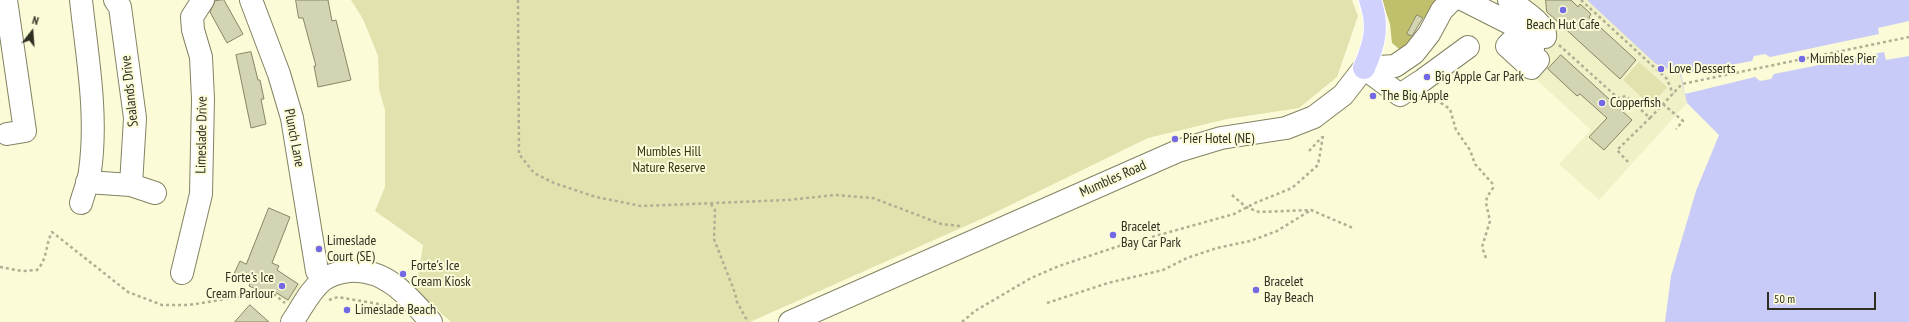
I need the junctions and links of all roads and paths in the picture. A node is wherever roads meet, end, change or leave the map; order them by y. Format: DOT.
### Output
graph roads {
  1 [pos="6,0"];
  2 [pos="81,0"];
  3 [pos="115,0"];
  4 [pos="202,0"];
  5 [pos="251,0"];
  6 [pos="518,0"];
  7 [pos="1370,0"];
  8 [pos="1452,0"];
  9 [pos="1464,0"];
  10 [pos="1509,0"];
  11 [pos="1581,0"];
  12 [pos="1545,37"];
  13 [pos="1909,37"];
  14 [pos="1468,47"];
  15 [pos="1364,68"];
  16 [pos="1423,80"];
  17 [pos="1673,94"];
  18 [pos="1663,104"];
  19 [pos="1650,118"];
  20 [pos="1676,129"];
  21 [pos="7,134"];
  22 [pos="1323,136"];
  23 [pos="1628,162"];
  24 [pos="87,182"];
  25 [pos="131,184"];
  26 [pos="155,193"];
  27 [pos="1232,195"];
  28 [pos="80,203"];
  29 [pos="710,203"];
  30 [pos="1246,207"];
  31 [pos="1311,210"];
  32 [pos="964,227"];
  33 [pos="1353,228"];
  34 [pos="1486,258"];
  35 [pos="0,267"];
  36 [pos="182,273"];
  37 [pos="323,280"];
  38 [pos="1047,303"];
  39 [pos="324,304"];
  40 [pos="375,304"];
  41 [pos="295,318"];
  42 [pos="431,322"];
  43 [pos="748,322"];
  44 [pos="790,322"];
  45 [pos="962,322"];
  1 -- 21 [label="street"];
  2 -- 24 [label="street"];
  3 -- 25 [label="street, Sealands Drive"];
  4 -- 36 [label="street, Limeslade Drive"];
  5 -- 37 [label="street, Plunch Lane"];
  6 -- 29 [label="path"];
  7 -- 15 [label="main road, Mumbles Road"];
  8 -- 15 [label="street"];
  9 -- 12 [label="street"];
  10 -- 12 [label="street"];
  11 -- 17 [label="path"];
  12 -- 19 [label="path"];
  13 -- 17 [label="path"];
  14 -- 16 [label="street"];
  15 -- 16 [label="street"];
  15 -- 44 [label="street, Mumbles Road"];
  16 -- 34 [label="path"];
  17 -- 18 [label="path"];
  18 -- 19 [label="path"];
  18 -- 20 [label="path"];
  19 -- 23 [label="path"];
  22 -- 30 [label="path"];
  24 -- 25 [label="street"];
  24 -- 28 [label="street"];
  25 -- 26 [label="street"];
  27 -- 30 [label="path"];
  29 -- 32 [label="path"];
  29 -- 43 [label="path"];
  30 -- 31 [label="path"];
  30 -- 45 [label="path"];
  31 -- 33 [label="path"];
  31 -- 38 [label="path"];
  35 -- 41 [label="path"];
  37 -- 41 [label="street"];
  37 -- 42 [label="street"];
  39 -- 40 [label="path"];
}
